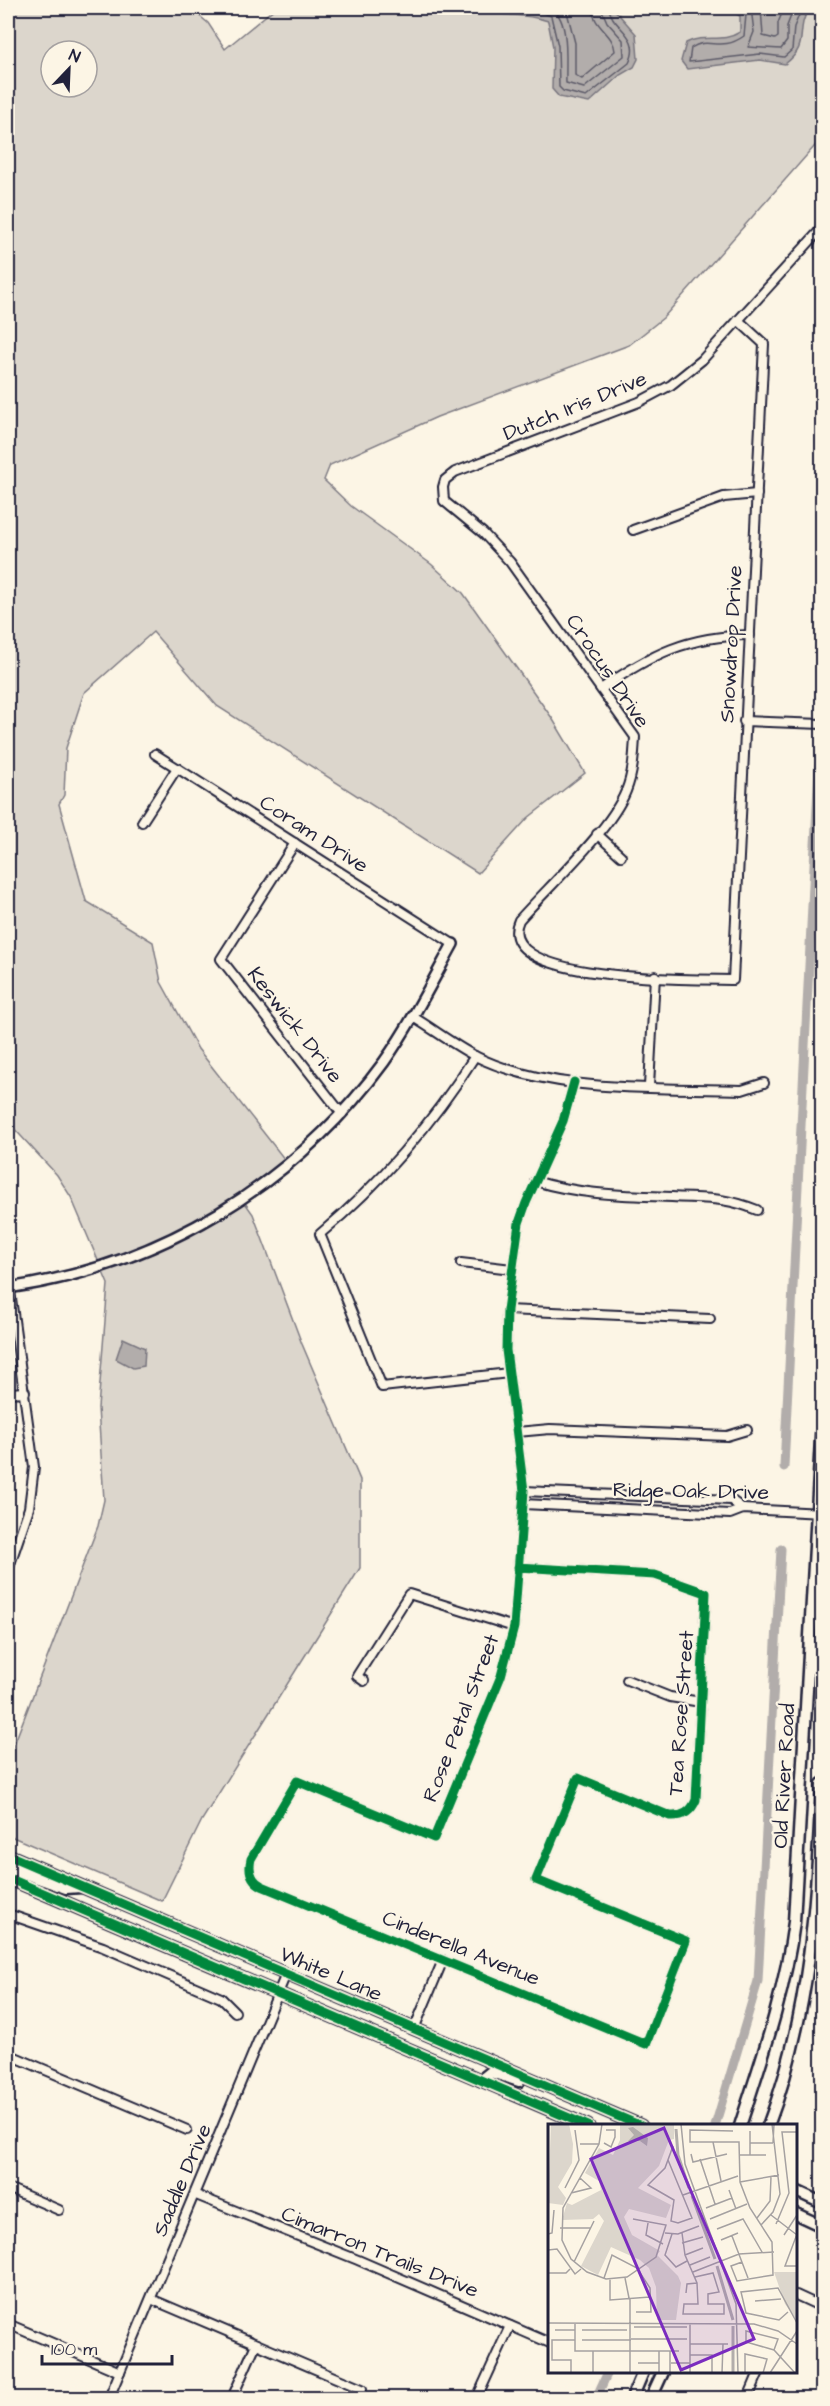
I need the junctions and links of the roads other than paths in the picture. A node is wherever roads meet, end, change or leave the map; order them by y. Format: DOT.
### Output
graph roads {
  1 [pos="822,228"];
  2 [pos="738,320"];
  3 [pos="455,472"];
  4 [pos="757,494"];
  5 [pos="633,530"];
  6 [pos="750,635"];
  7 [pos="601,689"];
  8 [pos="744,721"];
  9 [pos="822,724"];
  10 [pos="155,754"];
  11 [pos="177,768"];
  12 [pos="142,822"];
  13 [pos="597,834"];
  14 [pos="295,843"];
  15 [pos="621,856"];
  16 [pos="453,944"];
  17 [pos="655,976"];
  18 [pos="413,1017"];
  19 [pos="475,1056"];
  20 [pos="574,1082"];
  21 [pos="764,1083"];
  22 [pos="649,1086"];
  23 [pos="342,1114"];
  24 [pos="536,1181"];
  25 [pos="758,1210"];
  26 [pos="461,1263"];
  27 [pos="512,1269"];
  28 [pos="8,1276"];
  29 [pos="9,1288"];
  30 [pos="507,1310"];
  31 [pos="710,1319"];
  32 [pos="509,1373"];
  33 [pos="25,1392"];
  34 [pos="8,1393"];
  35 [pos="822,1421"];
  36 [pos="747,1430"];
  37 [pos="517,1432"];
  38 [pos="524,1491"];
  39 [pos="523,1504"];
  40 [pos="742,1509"];
  41 [pos="820,1513"];
  42 [pos="518,1567"];
  43 [pos="8,1570"];
  44 [pos="514,1627"];
  45 [pos="627,1680"];
  46 [pos="364,1681"];
  47 [pos="701,1702"];
  48 [pos="822,1784"];
  49 [pos="8,1855"];
  50 [pos="8,1867"];
  51 [pos="8,1878"];
  52 [pos="262,1886"];
  53 [pos="81,1887"];
  54 [pos="8,1914"];
  55 [pos="443,1960"];
  56 [pos="286,1974"];
  57 [pos="277,1993"];
  58 [pos="235,2012"];
  59 [pos="414,2029"];
  60 [pos="645,2044"];
  61 [pos="8,2054"];
  62 [pos="481,2080"];
  63 [pos="545,2085"];
  64 [pos="583,2124"];
  65 [pos="636,2124"];
  66 [pos="741,2124"];
  67 [pos="769,2124"];
  68 [pos="187,2130"];
  69 [pos="8,2188"];
  70 [pos="797,2193"];
  71 [pos="196,2195"];
  72 [pos="822,2203"];
  73 [pos="59,2210"];
  74 [pos="797,2215"];
  75 [pos="822,2226"];
  76 [pos="797,2296"];
  77 [pos="151,2299"];
  78 [pos="822,2307"];
  79 [pos="8,2324"];
  80 [pos="510,2326"];
  81 [pos="548,2343"];
  82 [pos="256,2344"];
  83 [pos="120,2372"];
  84 [pos="643,2373"];
  85 [pos="663,2373"];
  86 [pos="759,2373"];
  87 [pos="109,2398"];
  88 [pos="232,2398"];
  89 [pos="358,2398"];
  90 [pos="477,2398"];
  91 [pos="632,2398"];
  92 [pos="651,2398"];
  93 [pos="748,2398"];
  1 -- 2 [label="street, Dutch Iris Drive"];
  2 -- 3 [label="street, Dutch Iris Drive"];
  2 -- 4 [label="street, Snowdrop Drive"];
  3 -- 7 [label="street, Crocus Drive"];
  4 -- 5 [label="street"];
  4 -- 6 [label="street, Snowdrop Drive"];
  6 -- 7 [label="street"];
  6 -- 8 [label="street, Snowdrop Drive"];
  7 -- 13 [label="street, Crocus Drive"];
  8 -- 9 [label="street"];
  8 -- 17 [label="street, Snowdrop Drive"];
  10 -- 11 [label="street, Coram Drive"];
  11 -- 12 [label="street"];
  11 -- 14 [label="street, Coram Drive"];
  13 -- 15 [label="street"];
  13 -- 17 [label="street, Crocus Drive"];
  14 -- 16 [label="street, Coram Drive"];
  14 -- 23 [label="street, Keswick Drive"];
  16 -- 18 [label="street"];
  17 -- 22 [label="street"];
  18 -- 19 [label="street"];
  18 -- 23 [label="street"];
  19 -- 20 [label="street"];
  19 -- 32 [label="street"];
  20 -- 22 [label="street"];
  20 -- 24 [label="street, Rose Petal Street"];
  21 -- 22 [label="street"];
  23 -- 29 [label="street"];
  24 -- 25 [label="street"];
  24 -- 27 [label="street, Rose Petal Street"];
  26 -- 27 [label="street"];
  27 -- 30 [label="street, Rose Petal Street"];
  28 -- 29 [label="street"];
  29 -- 33 [label="street"];
  30 -- 31 [label="street"];
  30 -- 32 [label="street, Rose Petal Street"];
  32 -- 37 [label="street, Rose Petal Street"];
  33 -- 34 [label="street"];
  33 -- 43 [label="street"];
  35 -- 41 [label="main road, Old River Road"];
  36 -- 37 [label="street"];
  37 -- 38 [label="street, Rose Petal Street"];
  38 -- 39 [label="street, Rose Petal Street"];
  38 -- 40 [label="street, Ridge Oak Drive"];
  39 -- 40 [label="street, Ridge Oak Drive"];
  39 -- 42 [label="street, Rose Petal Street"];
  40 -- 41 [label="street, Ridge Oak Drive"];
  41 -- 66 [label="main road, Old River Road"];
  42 -- 44 [label="street, Rose Petal Street"];
  42 -- 47 [label="street, Tea Rose Street"];
  44 -- 46 [label="street"];
  44 -- 52 [label="street, Rose Petal Street"];
  45 -- 47 [label="street"];
  47 -- 60 [label="street, Tea Rose Street"];
  48 -- 67 [label="main road, Old River Road"];
  49 -- 53 [label="main road, White Lane"];
  50 -- 53 [label="main road"];
  51 -- 57 [label="main road, White Lane"];
  52 -- 55 [label="street, Cinderella Avenue"];
  53 -- 56 [label="main road, White Lane"];
  54 -- 58 [label="street"];
  55 -- 59 [label="street"];
  55 -- 60 [label="street, Cinderella Avenue"];
  56 -- 57 [label="street, Saddle Drive"];
  56 -- 59 [label="main road, White Lane"];
  57 -- 62 [label="main road, White Lane"];
  57 -- 71 [label="street, Saddle Drive"];
  59 -- 63 [label="main road, White Lane"];
  61 -- 68 [label="street"];
  62 -- 63 [label="main road"];
  62 -- 64 [label="main road, White Lane"];
  63 -- 65 [label="main road, White Lane"];
  69 -- 73 [label="street"];
  70 -- 72 [label="main road"];
  71 -- 77 [label="street, Saddle Drive"];
  71 -- 80 [label="street, Cimarron Trails Drive"];
  74 -- 75 [label="main road"];
  76 -- 78 [label="street"];
  77 -- 82 [label="street"];
  77 -- 83 [label="street, Saddle Drive"];
  79 -- 83 [label="street"];
  80 -- 81 [label="street, Cimarron Trails Drive"];
  80 -- 90 [label="street"];
  82 -- 88 [label="street"];
  82 -- 89 [label="street"];
  83 -- 87 [label="street, Saddle Drive"];
  84 -- 91 [label="main road"];
  85 -- 92 [label="main road"];
  86 -- 93 [label="street"];
}
